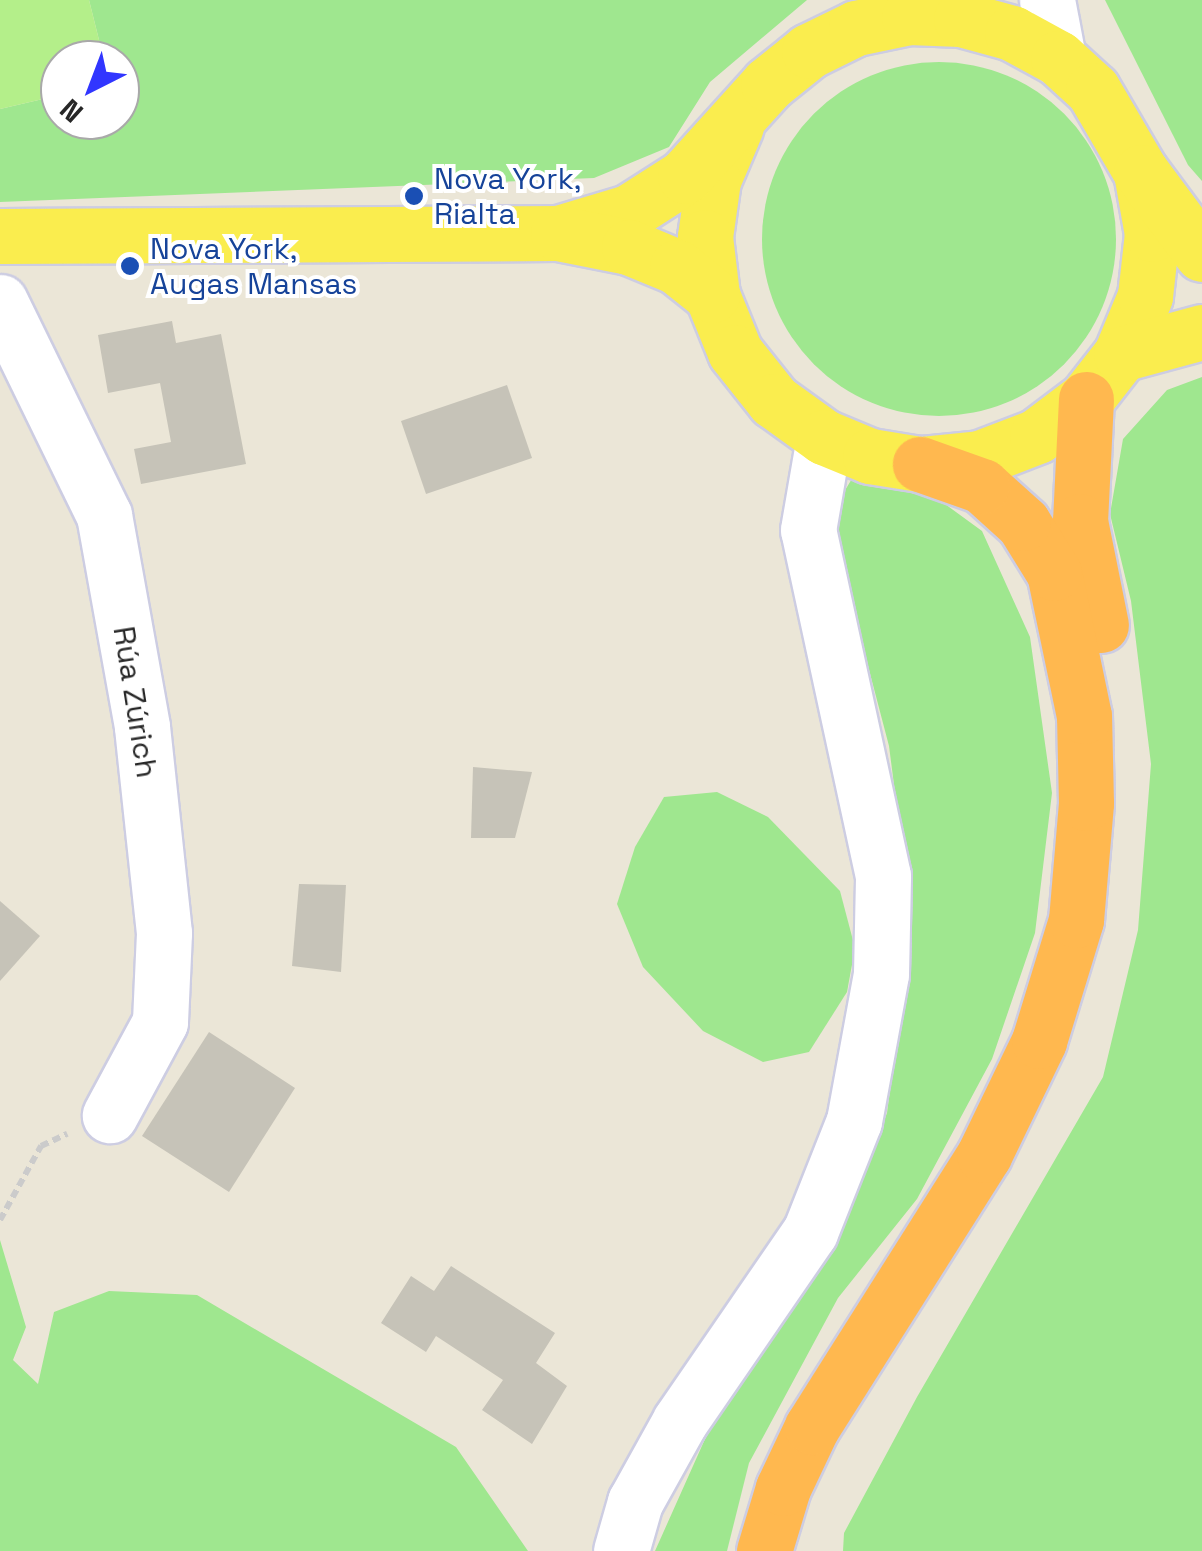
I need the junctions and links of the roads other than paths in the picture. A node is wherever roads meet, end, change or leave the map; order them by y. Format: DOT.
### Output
graph roads {
  1 [pos="1047,0"];
  2 [pos="920,9"];
  3 [pos="1058,58"];
  4 [pos="736,126"];
  5 [pos="1141,172"];
  6 [pos="558,232"];
  7 [pos="0,236"];
  8 [pos="1202,254"];
  9 [pos="712,295"];
  10 [pos="0,302"];
  11 [pos="1202,332"];
  12 [pos="1121,354"];
  13 [pos="1086,400"];
  14 [pos="824,437"];
  15 [pos="920,464"];
  16 [pos="110,1114"];
  17 [pos="621,1551"];
  18 [pos="764,1551"];
  19 [pos="804,1551"];
  1 -- 3 [label="street"];
  2 -- 3 [label="main road"];
  2 -- 4 [label="main road"];
  3 -- 5 [label="main road"];
  4 -- 6 [label="main road"];
  4 -- 9 [label="main road"];
  5 -- 8 [label="main road"];
  5 -- 12 [label="main road"];
  6 -- 7 [label="main road"];
  6 -- 9 [label="main road"];
  9 -- 14 [label="main road"];
  10 -- 16 [label="street, Rúa Zúrich"];
  11 -- 12 [label="main road"];
  12 -- 13 [label="main road"];
  13 -- 15 [label="main road"];
  13 -- 19 [label="highway"];
  14 -- 15 [label="main road"];
  14 -- 17 [label="street"];
  15 -- 18 [label="highway"];
}
